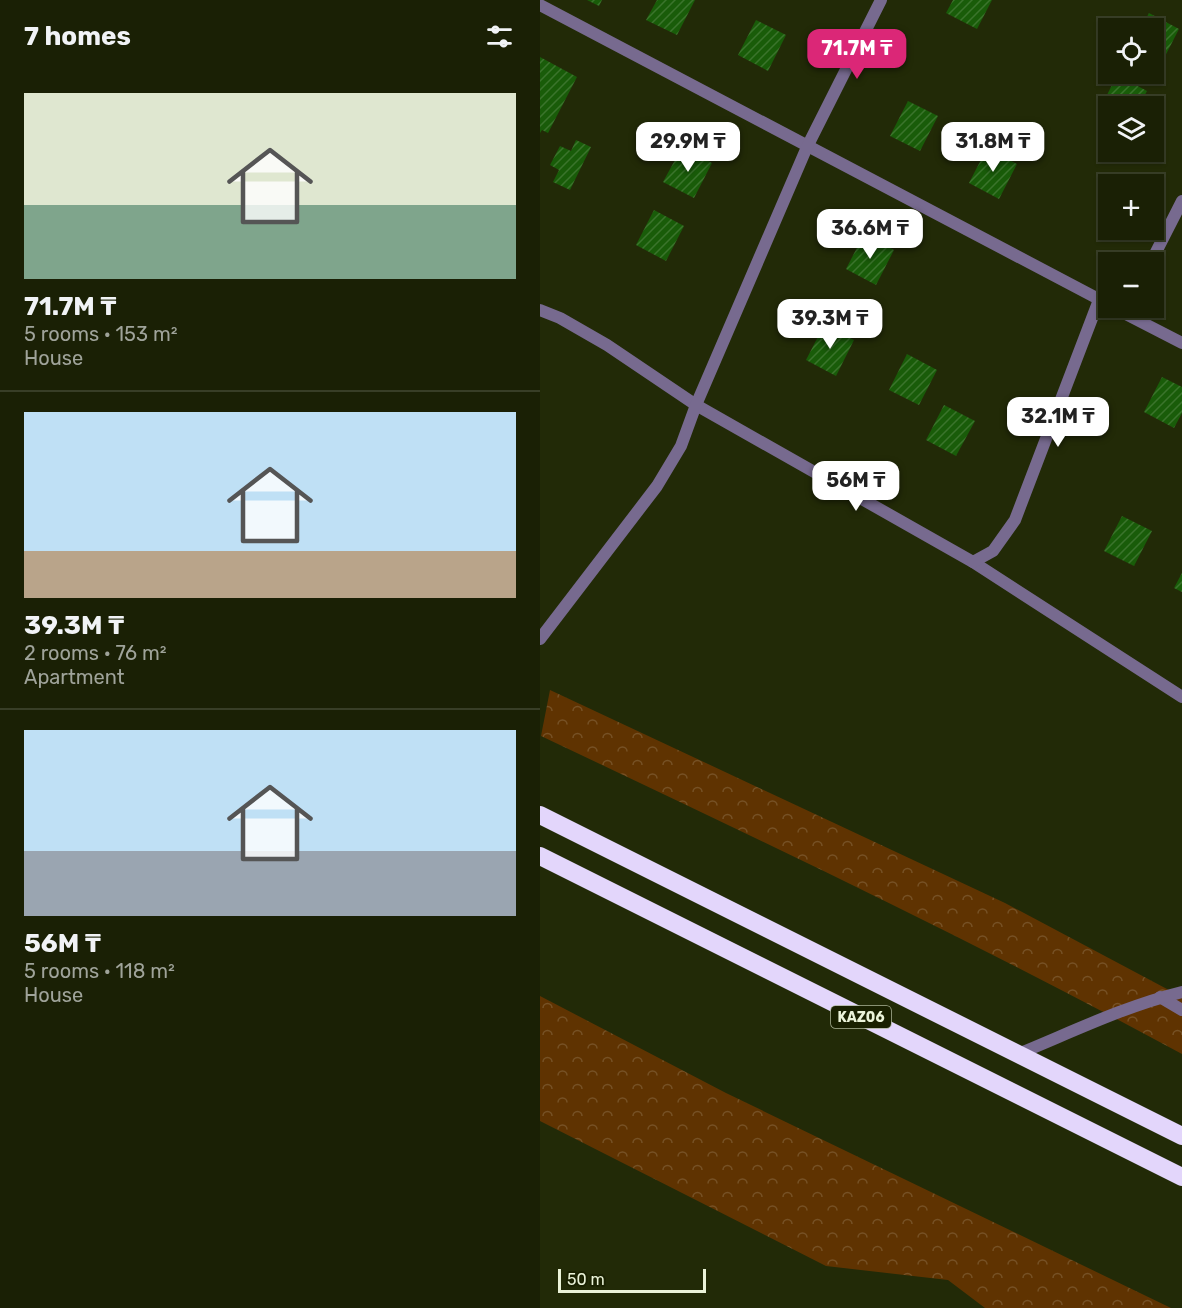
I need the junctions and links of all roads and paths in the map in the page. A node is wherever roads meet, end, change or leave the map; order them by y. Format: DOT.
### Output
graph roads {
  1 [pos="881,0"];
  2 [pos="540,5"];
  3 [pos="807,147"];
  4 [pos="1182,201"];
  5 [pos="1157,252"];
  6 [pos="1098,299"];
  7 [pos="540,310"];
  8 [pos="1098,317"];
  9 [pos="1140,318"];
  10 [pos="1182,343"];
  11 [pos="696,405"];
  12 [pos="974,561"];
  13 [pos="540,639"];
  14 [pos="1182,697"];
  15 [pos="540,815"];
  16 [pos="540,856"];
  17 [pos="1182,992"];
  18 [pos="1160,997"];
  19 [pos="1182,1010"];
  20 [pos="1018,1054"];
  21 [pos="1182,1136"];
  22 [pos="1182,1178"];
  1 -- 3 [label="street"];
  2 -- 3 [label="street"];
  3 -- 6 [label="street"];
  3 -- 11 [label="street"];
  4 -- 5 [label="street"];
  7 -- 11 [label="street"];
  8 -- 12 [label="street"];
  9 -- 10 [label="street"];
  11 -- 12 [label="street"];
  11 -- 13 [label="street"];
  12 -- 14 [label="street"];
  15 -- 20 [label="highway, KАZ06"];
  16 -- 22 [label="highway, KАZ06"];
  17 -- 18 [label="street"];
  18 -- 19 [label="street"];
  18 -- 20 [label="street"];
  20 -- 21 [label="highway, KАZ06"];
}
